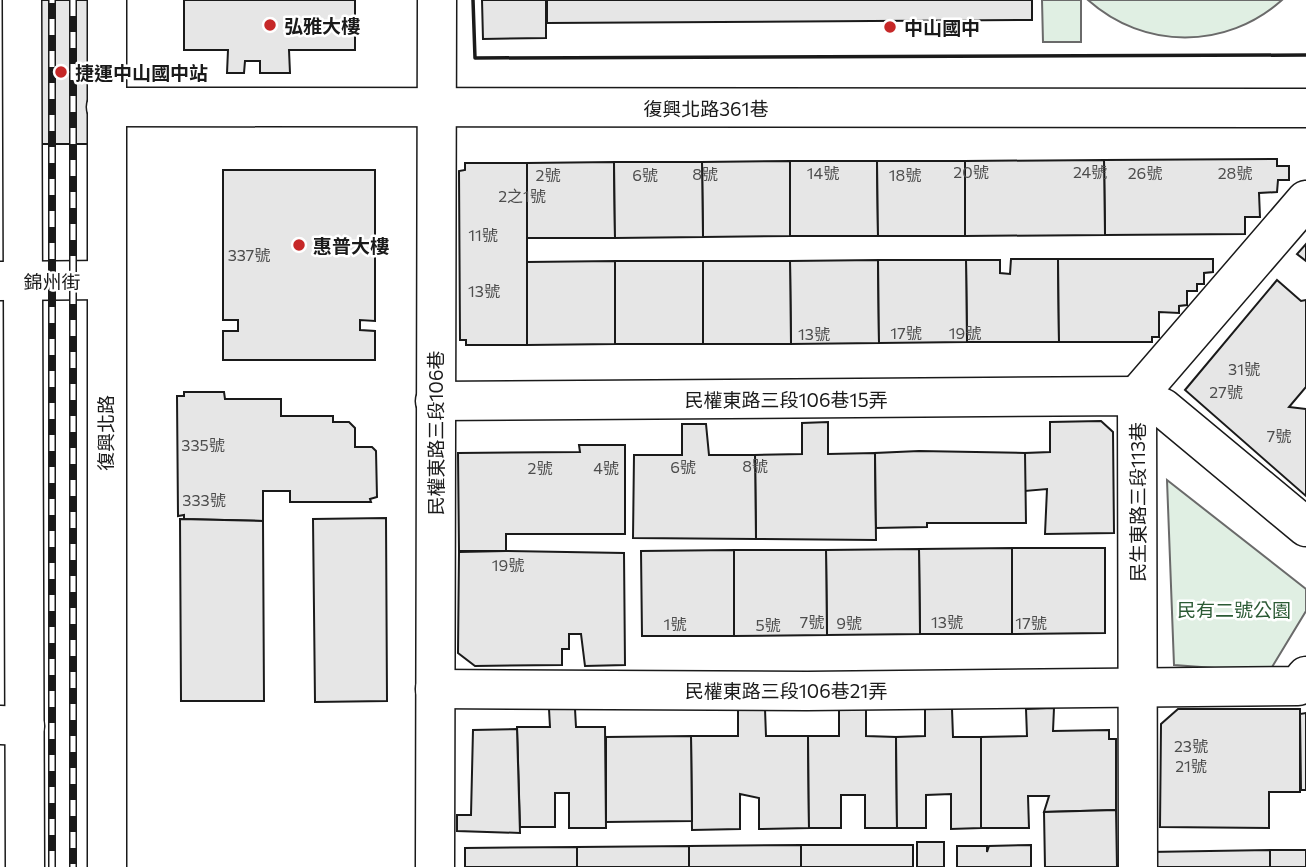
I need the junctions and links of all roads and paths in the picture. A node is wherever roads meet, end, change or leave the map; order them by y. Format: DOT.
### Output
graph roads {
  1 [pos="22,0"];
  2 [pos="107,0"];
  3 [pos="437,0"];
  4 [pos="106,107"];
  5 [pos="436,107"];
  6 [pos="1306,108"];
  7 [pos="1306,200"];
  8 [pos="105,280"];
  9 [pos="12,281"];
  10 [pos="1137,396"];
  11 [pos="435,401"];
  12 [pos="1306,527"];
  13 [pos="1306,676"];
  14 [pos="1137,687"];
  15 [pos="435,690"];
  16 [pos="12,725"];
  17 [pos="25,867"];
  18 [pos="107,867"];
  19 [pos="435,867"];
  20 [pos="1138,867"];
  1 -- 9 [label="street"];
  2 -- 4 [label="street, 復興北路"];
  3 -- 5 [label="street, 民權東路三段106巷"];
  4 -- 5 [label="street, 復興北路361巷"];
  4 -- 8 [label="street, 復興北路"];
  5 -- 6 [label="street, 復興北路361巷"];
  5 -- 11 [label="street, 民權東路三段106巷"];
  7 -- 10 [label="street, 民生東路三段113巷"];
  8 -- 9 [label="street, 錦州街"];
  8 -- 18 [label="street, 復興北路"];
  9 -- 16 [label="street"];
  10 -- 11 [label="street, 民權東路三段106巷15弄"];
  10 -- 12 [label="street"];
  10 -- 14 [label="street, 民生東路三段113巷"];
  11 -- 15 [label="street, 民權東路三段106巷"];
  13 -- 14 [label="street, 民權東路三段106巷21弄"];
  14 -- 15 [label="street, 民權東路三段106巷21弄"];
  14 -- 20 [label="street, 民生東路三段113巷"];
  15 -- 19 [label="street, 民權東路三段106巷"];
  16 -- 17 [label="street"];
}
